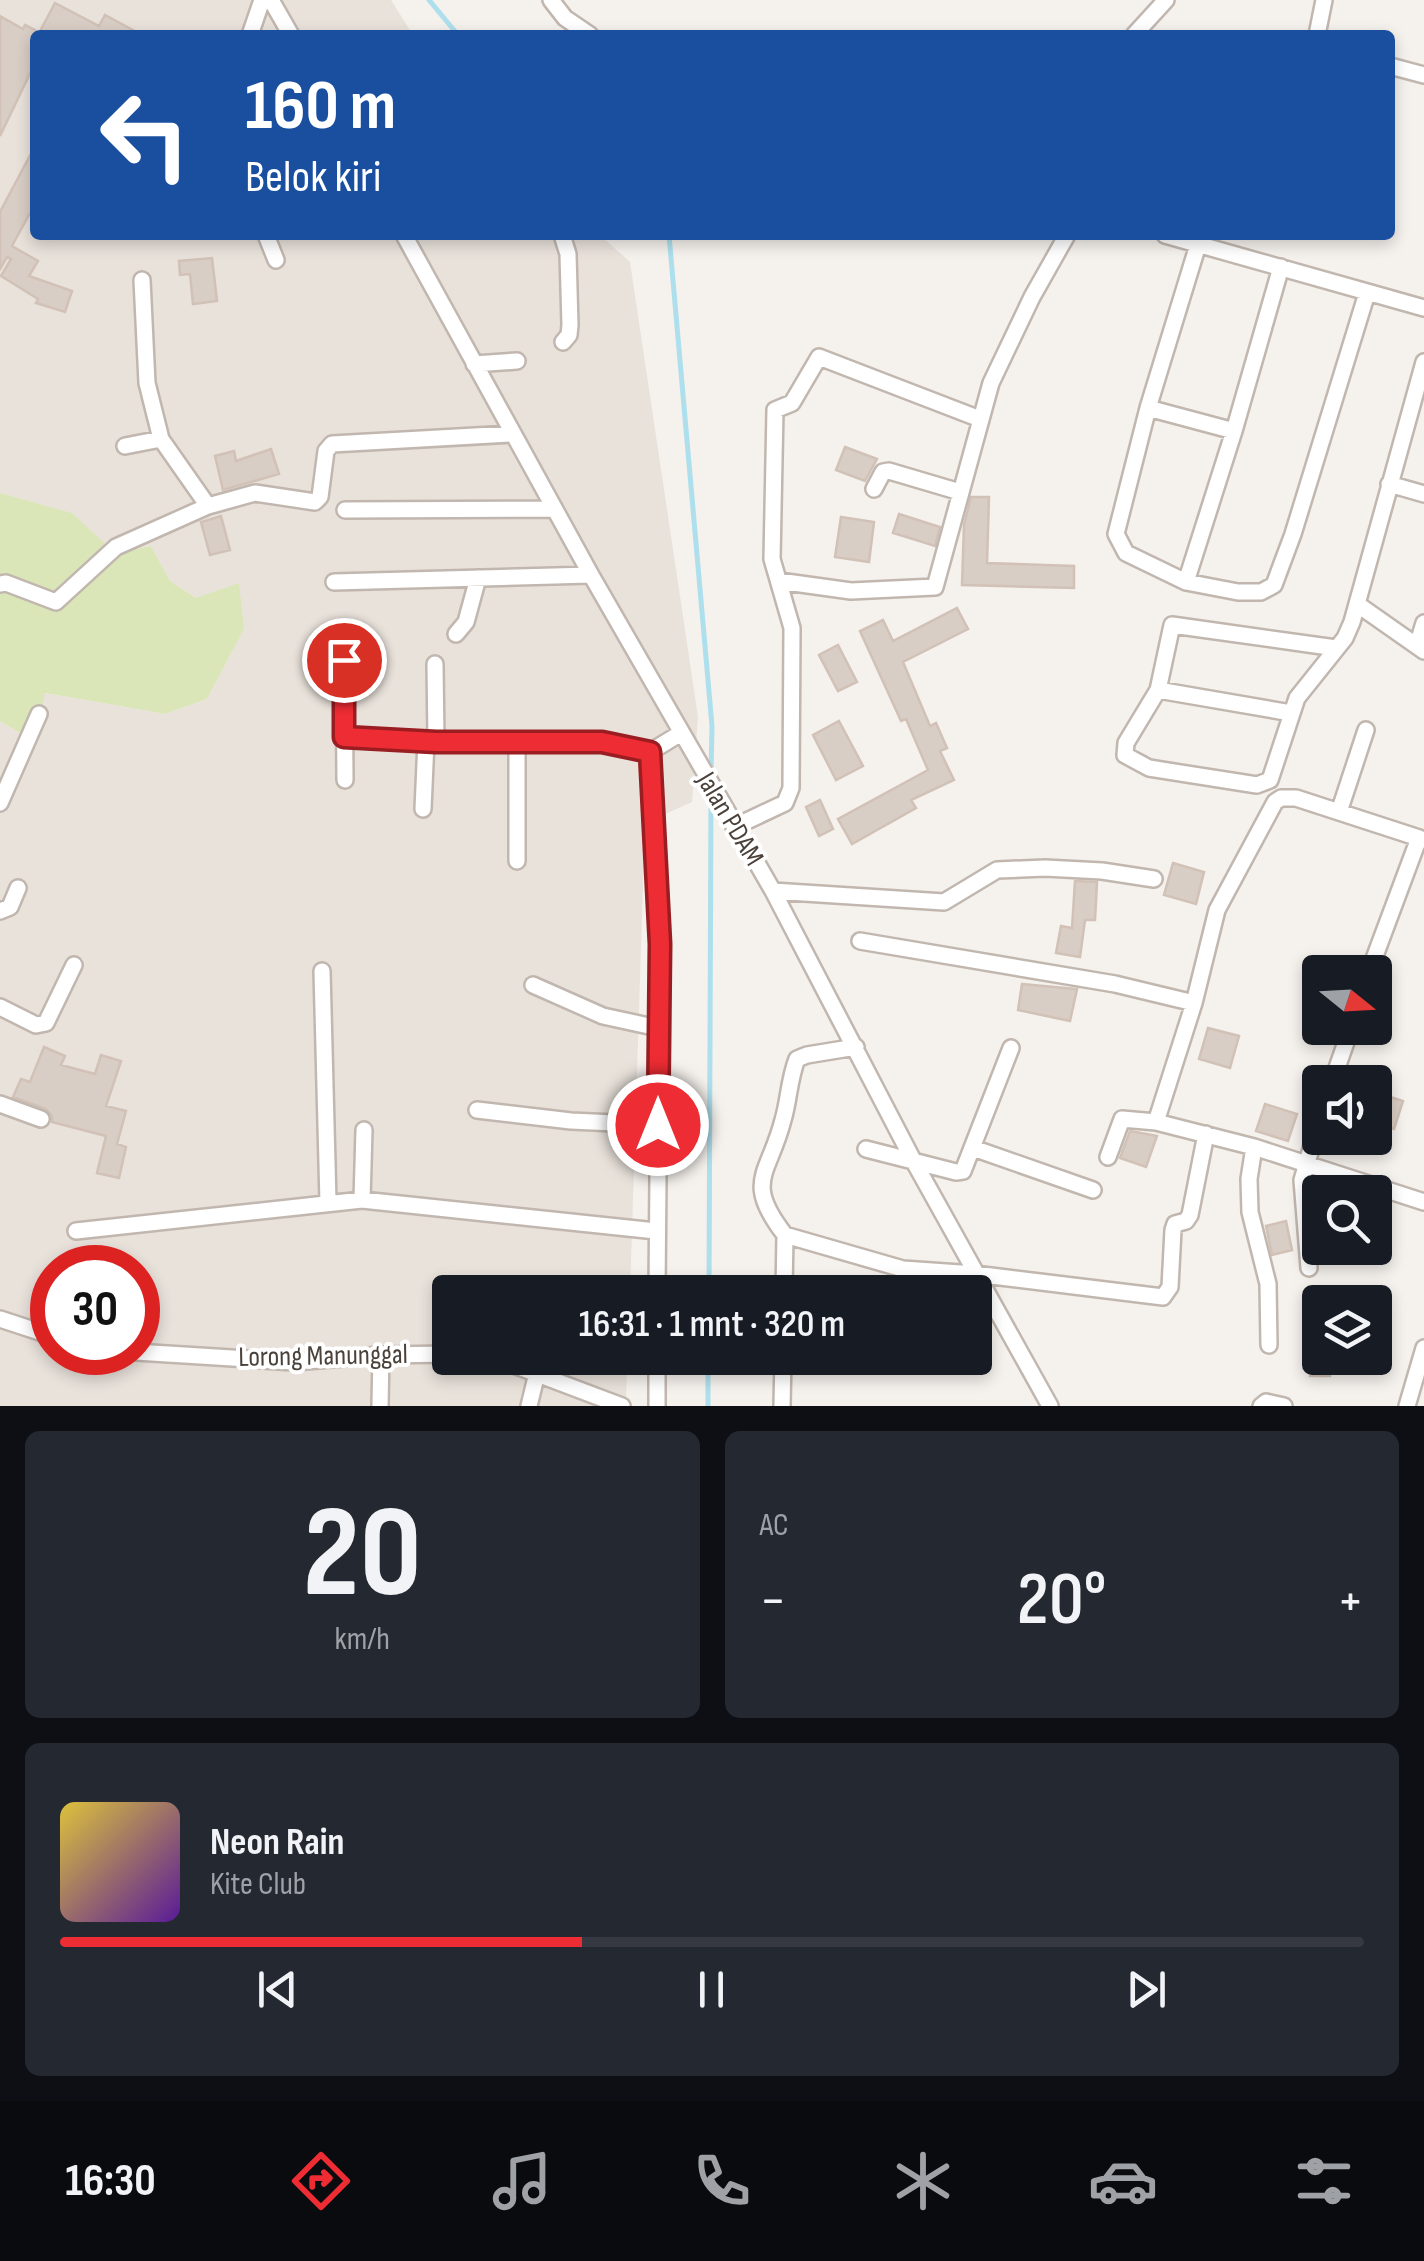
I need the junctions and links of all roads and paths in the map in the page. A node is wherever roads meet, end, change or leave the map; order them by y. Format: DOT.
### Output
graph roads {
  1 [pos="262,0"];
  2 [pos="270,0"];
  3 [pos="551,0"];
  4 [pos="1166,0"];
  5 [pos="1324,0"];
  6 [pos="252,30"];
  7 [pos="288,30"];
  8 [pos="583,30"];
  9 [pos="1139,30"];
  10 [pos="1318,30"];
  11 [pos="1395,67"];
  12 [pos="1424,75"];
  13 [pos="268,240"];
  14 [pos="407,240"];
  15 [pos="564,240"];
  16 [pos="1065,240"];
  17 [pos="1199,240"];
  18 [pos="276,260"];
  19 [pos="1281,267"];
  20 [pos="142,280"];
  21 [pos="1367,292"];
  22 [pos="1424,308"];
  23 [pos="563,342"];
  24 [pos="517,361"];
  25 [pos="1424,362"];
  26 [pos="474,364"];
  27 [pos="1148,408"];
  28 [pos="1416,418"];
  29 [pos="980,419"];
  30 [pos="1234,432"];
  31 [pos="512,434"];
  32 [pos="161,439"];
  33 [pos="125,446"];
  34 [pos="1389,484"];
  35 [pos="874,489"];
  36 [pos="960,492"];
  37 [pos="1424,494"];
  38 [pos="208,506"];
  39 [pos="554,509"];
  40 [pos="345,510"];
  41 [pos="591,575"];
  42 [pos="478,578"];
  43 [pos="778,581"];
  44 [pos="334,582"];
  45 [pos="1186,582"];
  46 [pos="0,584"];
  47 [pos="1357,604"];
  48 [pos="1424,623"];
  49 [pos="456,634"];
  50 [pos="1336,648"];
  51 [pos="1421,648"];
  52 [pos="344,660"];
  53 [pos="435,664"];
  54 [pos="1158,690"];
  55 [pos="1291,712"];
  56 [pos="39,714"];
  57 [pos="1366,730"];
  58 [pos="681,733"];
  59 [pos="344,737"];
  60 [pos="517,741"];
  61 [pos="431,742"];
  62 [pos="650,752"];
  63 [pos="345,780"];
  64 [pos="0,804"];
  65 [pos="423,810"];
  66 [pos="1339,812"];
  67 [pos="734,826"];
  68 [pos="1421,839"];
  69 [pos="517,861"];
  70 [pos="1154,879"];
  71 [pos="18,888"];
  72 [pos="773,891"];
  73 [pos="0,911"];
  74 [pos="860,940"];
  75 [pos="1377,955"];
  76 [pos="74,964"];
  77 [pos="322,971"];
  78 [pos="533,985"];
  79 [pos="1194,1003"];
  80 [pos="0,1007"];
  81 [pos="658,1028"];
  82 [pos="856,1047"];
  83 [pos="1011,1048"];
  84 [pos="0,1104"];
  85 [pos="477,1110"];
  86 [pos="40,1119"];
  87 [pos="1156,1122"];
  88 [pos="658,1125"];
  89 [pos="364,1130"];
  90 [pos="1206,1134"];
  91 [pos="1254,1147"];
  92 [pos="974,1148"];
  93 [pos="866,1149"];
  94 [pos="1307,1155"];
  95 [pos="1108,1156"];
  96 [pos="913,1160"];
  97 [pos="1305,1162"];
  98 [pos="1093,1190"];
  99 [pos="362,1200"];
  100 [pos="328,1202"];
  101 [pos="1424,1202"];
  102 [pos="76,1231"];
  103 [pos="656,1231"];
  104 [pos="786,1235"];
  105 [pos="1309,1268"];
  106 [pos="975,1274"];
  107 [pos="656,1275"];
  108 [pos="785,1275"];
  109 [pos="1,1323"];
  110 [pos="30,1330"];
  111 [pos="1269,1345"];
  112 [pos="1424,1348"];
  113 [pos="160,1354"];
  114 [pos="432,1354"];
  115 [pos="381,1355"];
  116 [pos="537,1375"];
  117 [pos="542,1375"];
  118 [pos="657,1375"];
  119 [pos="783,1375"];
  120 [pos="380,1406"];
  121 [pos="529,1406"];
  122 [pos="622,1406"];
  123 [pos="657,1406"];
  124 [pos="782,1406"];
  125 [pos="1050,1406"];
  126 [pos="1261,1406"];
  127 [pos="1284,1406"];
  128 [pos="1407,1406"];
  1 -- 6 [label="street"];
  2 -- 7 [label="street"];
  3 -- 8 [label="street"];
  4 -- 9 [label="street"];
  5 -- 10 [label="street"];
  11 -- 12 [label="street"];
  13 -- 18 [label="street"];
  14 -- 26 [label="street, Jalan PDAM"];
  15 -- 23 [label="street"];
  16 -- 29 [label="street"];
  17 -- 19 [label="street"];
  17 -- 27 [label="street"];
  19 -- 21 [label="street"];
  19 -- 30 [label="street"];
  20 -- 32 [label="street"];
  21 -- 22 [label="street"];
  21 -- 45 [label="street"];
  24 -- 26 [label="street"];
  25 -- 28 [label="street"];
  26 -- 31 [label="street, Jalan PDAM"];
  27 -- 30 [label="street"];
  27 -- 45 [label="street"];
  28 -- 34 [label="street"];
  29 -- 36 [label="street"];
  29 -- 43 [label="street"];
  30 -- 45 [label="street"];
  31 -- 38 [label="street"];
  31 -- 39 [label="street, Jalan PDAM"];
  32 -- 33 [label="street"];
  32 -- 38 [label="street"];
  34 -- 37 [label="street"];
  34 -- 47 [label="street"];
  35 -- 36 [label="street"];
  36 -- 43 [label="street"];
  38 -- 46 [label="street"];
  39 -- 40 [label="street"];
  39 -- 41 [label="street, Jalan PDAM"];
  41 -- 42 [label="street"];
  41 -- 58 [label="street, Jalan PDAM"];
  42 -- 44 [label="street"];
  42 -- 49 [label="street"];
  43 -- 67 [label="street"];
  47 -- 50 [label="street"];
  47 -- 51 [label="street"];
  48 -- 51 [label="street"];
  50 -- 54 [label="street"];
  50 -- 55 [label="street"];
  52 -- 59 [label="street"];
  53 -- 61 [label="street"];
  54 -- 55 [label="street"];
  54 -- 55 [label="street"];
  56 -- 64 [label="street"];
  57 -- 66 [label="street"];
  58 -- 62 [label="street"];
  58 -- 67 [label="street, Jalan PDAM"];
  59 -- 61 [label="street"];
  59 -- 63 [label="street"];
  60 -- 61 [label="street"];
  60 -- 62 [label="street"];
  60 -- 69 [label="street"];
  61 -- 65 [label="street"];
  62 -- 81 [label="street"];
  66 -- 68 [label="street"];
  66 -- 79 [label="street"];
  67 -- 72 [label="street, Jalan PDAM"];
  68 -- 75 [label="street"];
  70 -- 72 [label="street"];
  71 -- 73 [label="street"];
  72 -- 82 [label="street, Jalan PDAM"];
  74 -- 79 [label="street"];
  76 -- 80 [label="street"];
  77 -- 100 [label="street"];
  78 -- 81 [label="street"];
  79 -- 87 [label="street"];
  81 -- 88 [label="street"];
  82 -- 96 [label="street, Jalan PDAM"];
  82 -- 104 [label="street"];
  83 -- 92 [label="street"];
  84 -- 86 [label="street"];
  85 -- 88 [label="street"];
  87 -- 90 [label="street"];
  87 -- 95 [label="street"];
  88 -- 103 [label="street"];
  89 -- 99 [label="street"];
  90 -- 91 [label="street"];
  90 -- 106 [label="street"];
  91 -- 97 [label="street"];
  91 -- 111 [label="street"];
  92 -- 96 [label="street"];
  92 -- 98 [label="street"];
  93 -- 96 [label="street"];
  94 -- 97 [label="street"];
  96 -- 106 [label="street, Jalan PDAM"];
  97 -- 101 [label="street"];
  97 -- 105 [label="street"];
  99 -- 100 [label="street"];
  99 -- 103 [label="street"];
  100 -- 102 [label="street"];
  103 -- 107 [label="street"];
  104 -- 106 [label="street"];
  104 -- 108 [label="street"];
  106 -- 125 [label="street, Jalan PDAM"];
  109 -- 110 [label="street"];
  112 -- 128 [label="street"];
  113 -- 115 [label="street, Lorong Manunggal"];
  114 -- 115 [label="street, Lorong Manunggal"];
  115 -- 120 [label="street"];
  116 -- 121 [label="street"];
  117 -- 122 [label="street"];
  118 -- 123 [label="street"];
  119 -- 124 [label="street"];
  126 -- 127 [label="street"];
}
